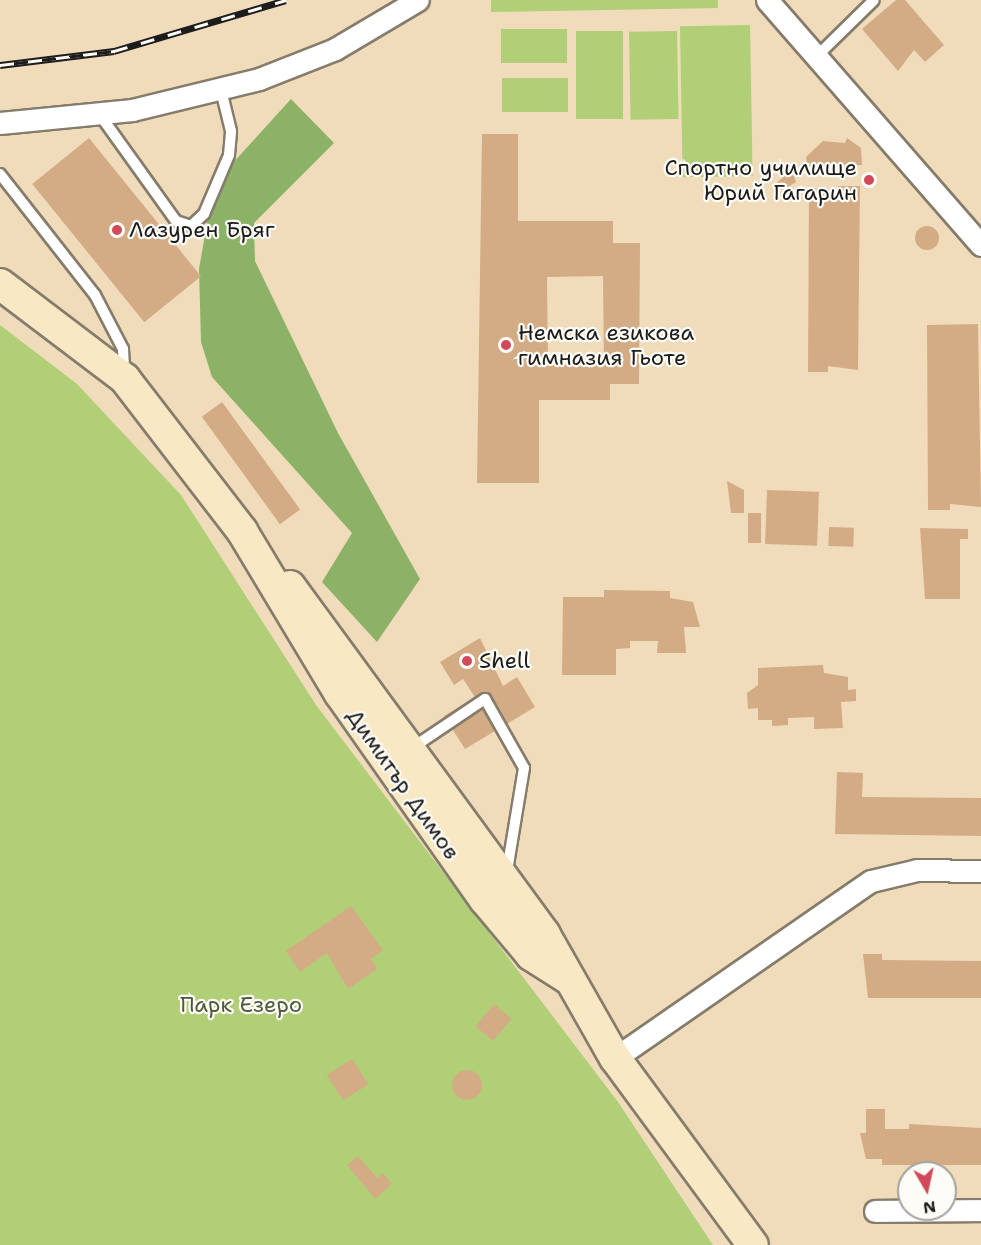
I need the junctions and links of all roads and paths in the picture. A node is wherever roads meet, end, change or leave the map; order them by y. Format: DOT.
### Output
graph roads {
  1 [pos="418,0"];
  2 [pos="767,0"];
  3 [pos="874,0"];
  4 [pos="818,55"];
  5 [pos="221,90"];
  6 [pos="100,115"];
  7 [pos="0,123"];
  8 [pos="0,174"];
  9 [pos="981,244"];
  10 [pos="0,284"];
  11 [pos="125,379"];
  12 [pos="267,567"];
  13 [pos="409,750"];
  14 [pos="981,871"];
  15 [pos="506,884"];
  16 [pos="567,978"];
  17 [pos="615,1058"];
  18 [pos="981,1210"];
  19 [pos="875,1211"];
  20 [pos="753,1245"];
  1 -- 5 [label="street"];
  2 -- 4 [label="street"];
  3 -- 4 [label="lane"];
  4 -- 9 [label="street"];
  5 -- 6 [label="street"];
  5 -- 6 [label="lane"];
  6 -- 7 [label="street"];
  8 -- 11 [label="lane"];
  10 -- 11 [label="main road, Димитър Димов"];
  11 -- 12 [label="main road, Димитър Димов"];
  12 -- 13 [label="main road, Димитър Димов"];
  12 -- 16 [label="main road, Димитър Димов"];
  13 -- 15 [label="main road, Димитър Димов"];
  13 -- 15 [label="lane"];
  14 -- 17 [label="street"];
  15 -- 16 [label="main road, Димитър Димов"];
  16 -- 17 [label="main road, Димитър Димов"];
  17 -- 20 [label="main road, Димитър Димов"];
  18 -- 19 [label="street"];
}
